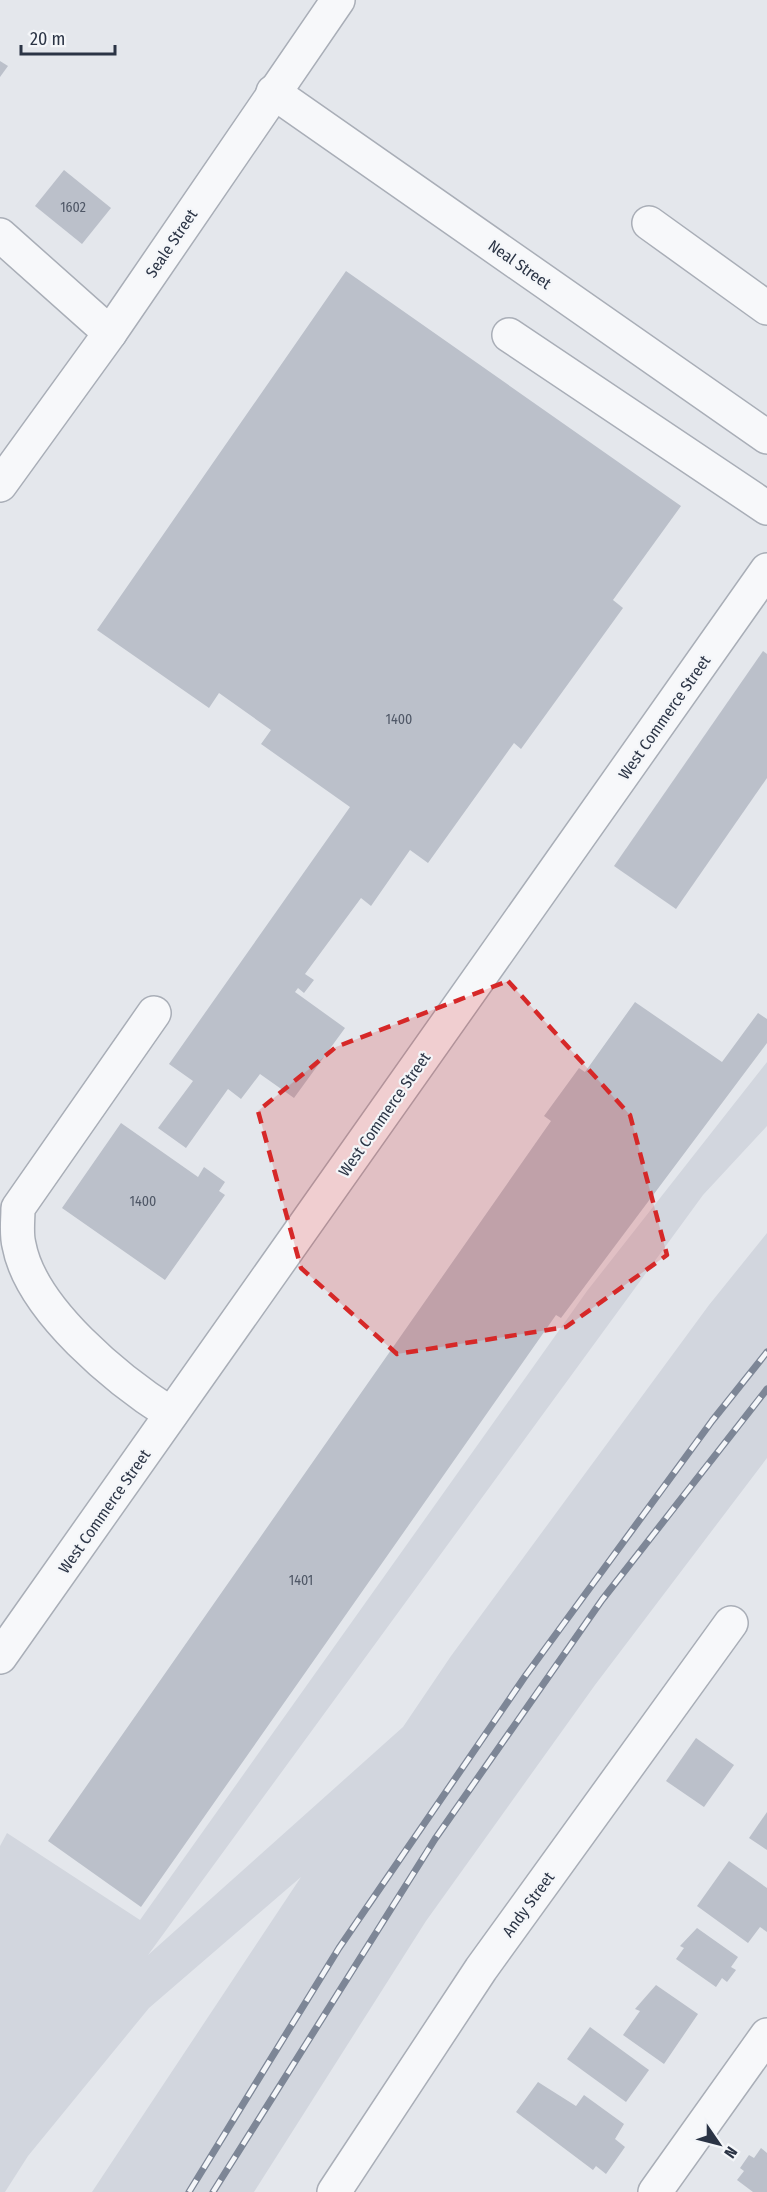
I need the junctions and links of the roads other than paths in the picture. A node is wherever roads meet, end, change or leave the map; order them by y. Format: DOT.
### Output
graph roads {
  1 [pos="338,0"];
  2 [pos="273,92"];
  3 [pos="649,223"];
  4 [pos="0,235"];
  5 [pos="767,308"];
  6 [pos="110,333"];
  7 [pos="509,335"];
  8 [pos="767,437"];
  9 [pos="0,484"];
  10 [pos="767,508"];
  11 [pos="767,570"];
  12 [pos="154,1013"];
  13 [pos="171,1414"];
  14 [pos="730,1623"];
  15 [pos="0,1657"];
  16 [pos="767,2035"];
  17 [pos="334,2192"];
  18 [pos="655,2192"];
  1 -- 2 [label="street, Seale Street"];
  2 -- 6 [label="street, Seale Street"];
  2 -- 8 [label="street, Neal Street"];
  3 -- 5 [label="street"];
  4 -- 6 [label="street"];
  6 -- 9 [label="street, Seale Street"];
  7 -- 10 [label="street"];
  11 -- 13 [label="street, West Commerce Street"];
  12 -- 13 [label="street"];
  13 -- 15 [label="street, West Commerce Street"];
  14 -- 17 [label="street, Andy Street"];
  16 -- 18 [label="street"];
}
